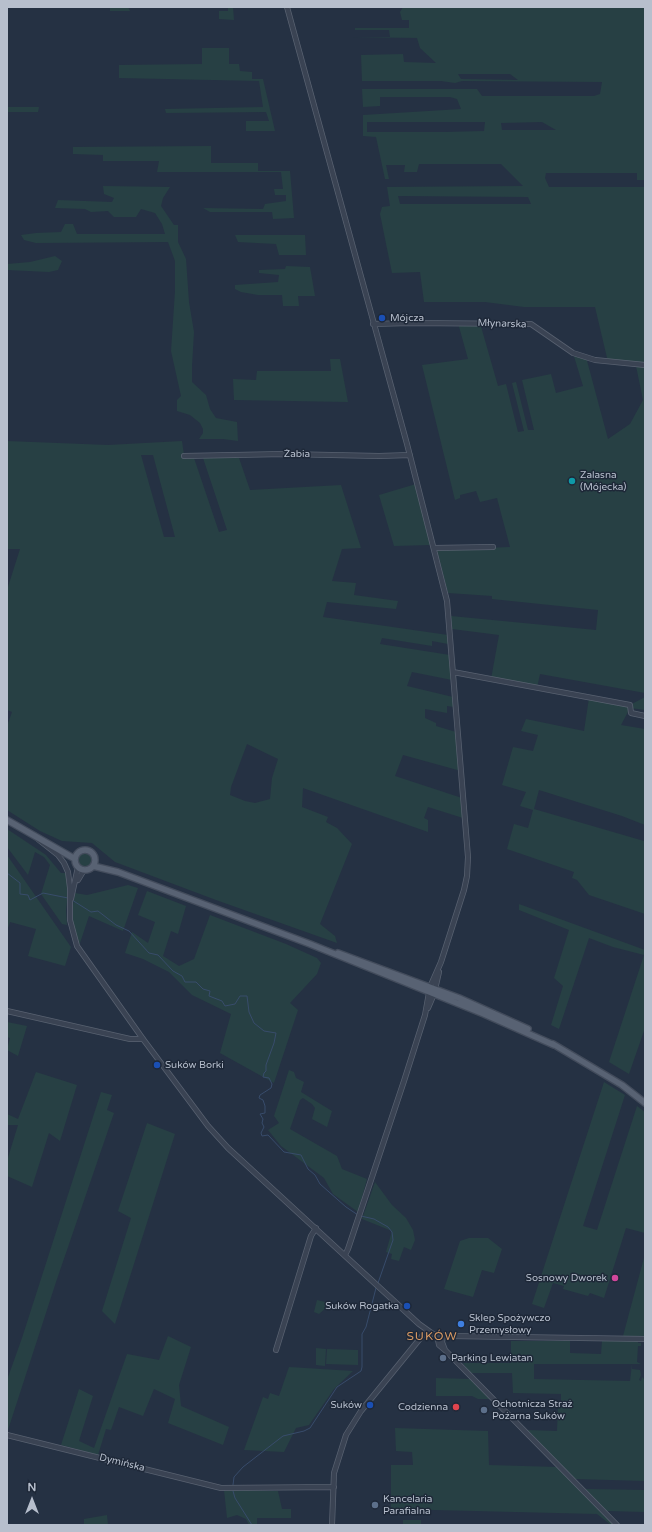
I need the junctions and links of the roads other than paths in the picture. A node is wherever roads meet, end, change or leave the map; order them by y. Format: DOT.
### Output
graph roads {
  1 [pos="287,7"];
  2 [pos="373,324"];
  3 [pos="645,365"];
  4 [pos="410,455"];
  5 [pos="184,456"];
  6 [pos="492,547"];
  7 [pos="434,548"];
  8 [pos="453,672"];
  9 [pos="645,716"];
  10 [pos="7,820"];
  11 [pos="37,838"];
  12 [pos="76,856"];
  13 [pos="95,860"];
  14 [pos="93,866"];
  15 [pos="81,869"];
  16 [pos="118,872"];
  17 [pos="70,899"];
  18 [pos="432,990"];
  19 [pos="7,1011"];
  20 [pos="143,1039"];
  21 [pos="645,1102"];
  22 [pos="316,1228"];
  23 [pos="344,1255"];
  24 [pos="427,1330"];
  25 [pos="437,1335"];
  26 [pos="443,1336"];
  27 [pos="645,1339"];
  28 [pos="276,1350"];
  29 [pos="446,1350"];
  30 [pos="7,1435"];
  31 [pos="334,1487"];
  32 [pos="332,1525"];
  33 [pos="617,1525"];
  1 -- 2 [label="street"];
  2 -- 3 [label="street, Młynarska"];
  2 -- 4 [label="street"];
  4 -- 5 [label="street, Żabia"];
  4 -- 7 [label="street"];
  6 -- 7 [label="street"];
  7 -- 8 [label="street"];
  8 -- 9 [label="street"];
  8 -- 18 [label="street"];
  10 -- 11 [label="main road"];
  11 -- 12 [label="main road"];
  11 -- 17 [label="street"];
  12 -- 13 [label="main road"];
  12 -- 15 [label="main road"];
  13 -- 14 [label="main road"];
  13 -- 16 [label="main road"];
  14 -- 15 [label="main road"];
  14 -- 16 [label="main road"];
  15 -- 17 [label="street"];
  16 -- 18 [label="main road"];
  17 -- 20 [label="street"];
  18 -- 21 [label="main road"];
  18 -- 23 [label="street"];
  19 -- 20 [label="street"];
  20 -- 22 [label="street"];
  22 -- 23 [label="street"];
  22 -- 28 [label="street"];
  23 -- 24 [label="street"];
  24 -- 25 [label="street"];
  24 -- 31 [label="street"];
  25 -- 26 [label="street"];
  25 -- 29 [label="street"];
  26 -- 27 [label="street"];
  26 -- 29 [label="street"];
  29 -- 33 [label="street"];
  30 -- 31 [label="street, Dymińska"];
  31 -- 32 [label="street"];
}
